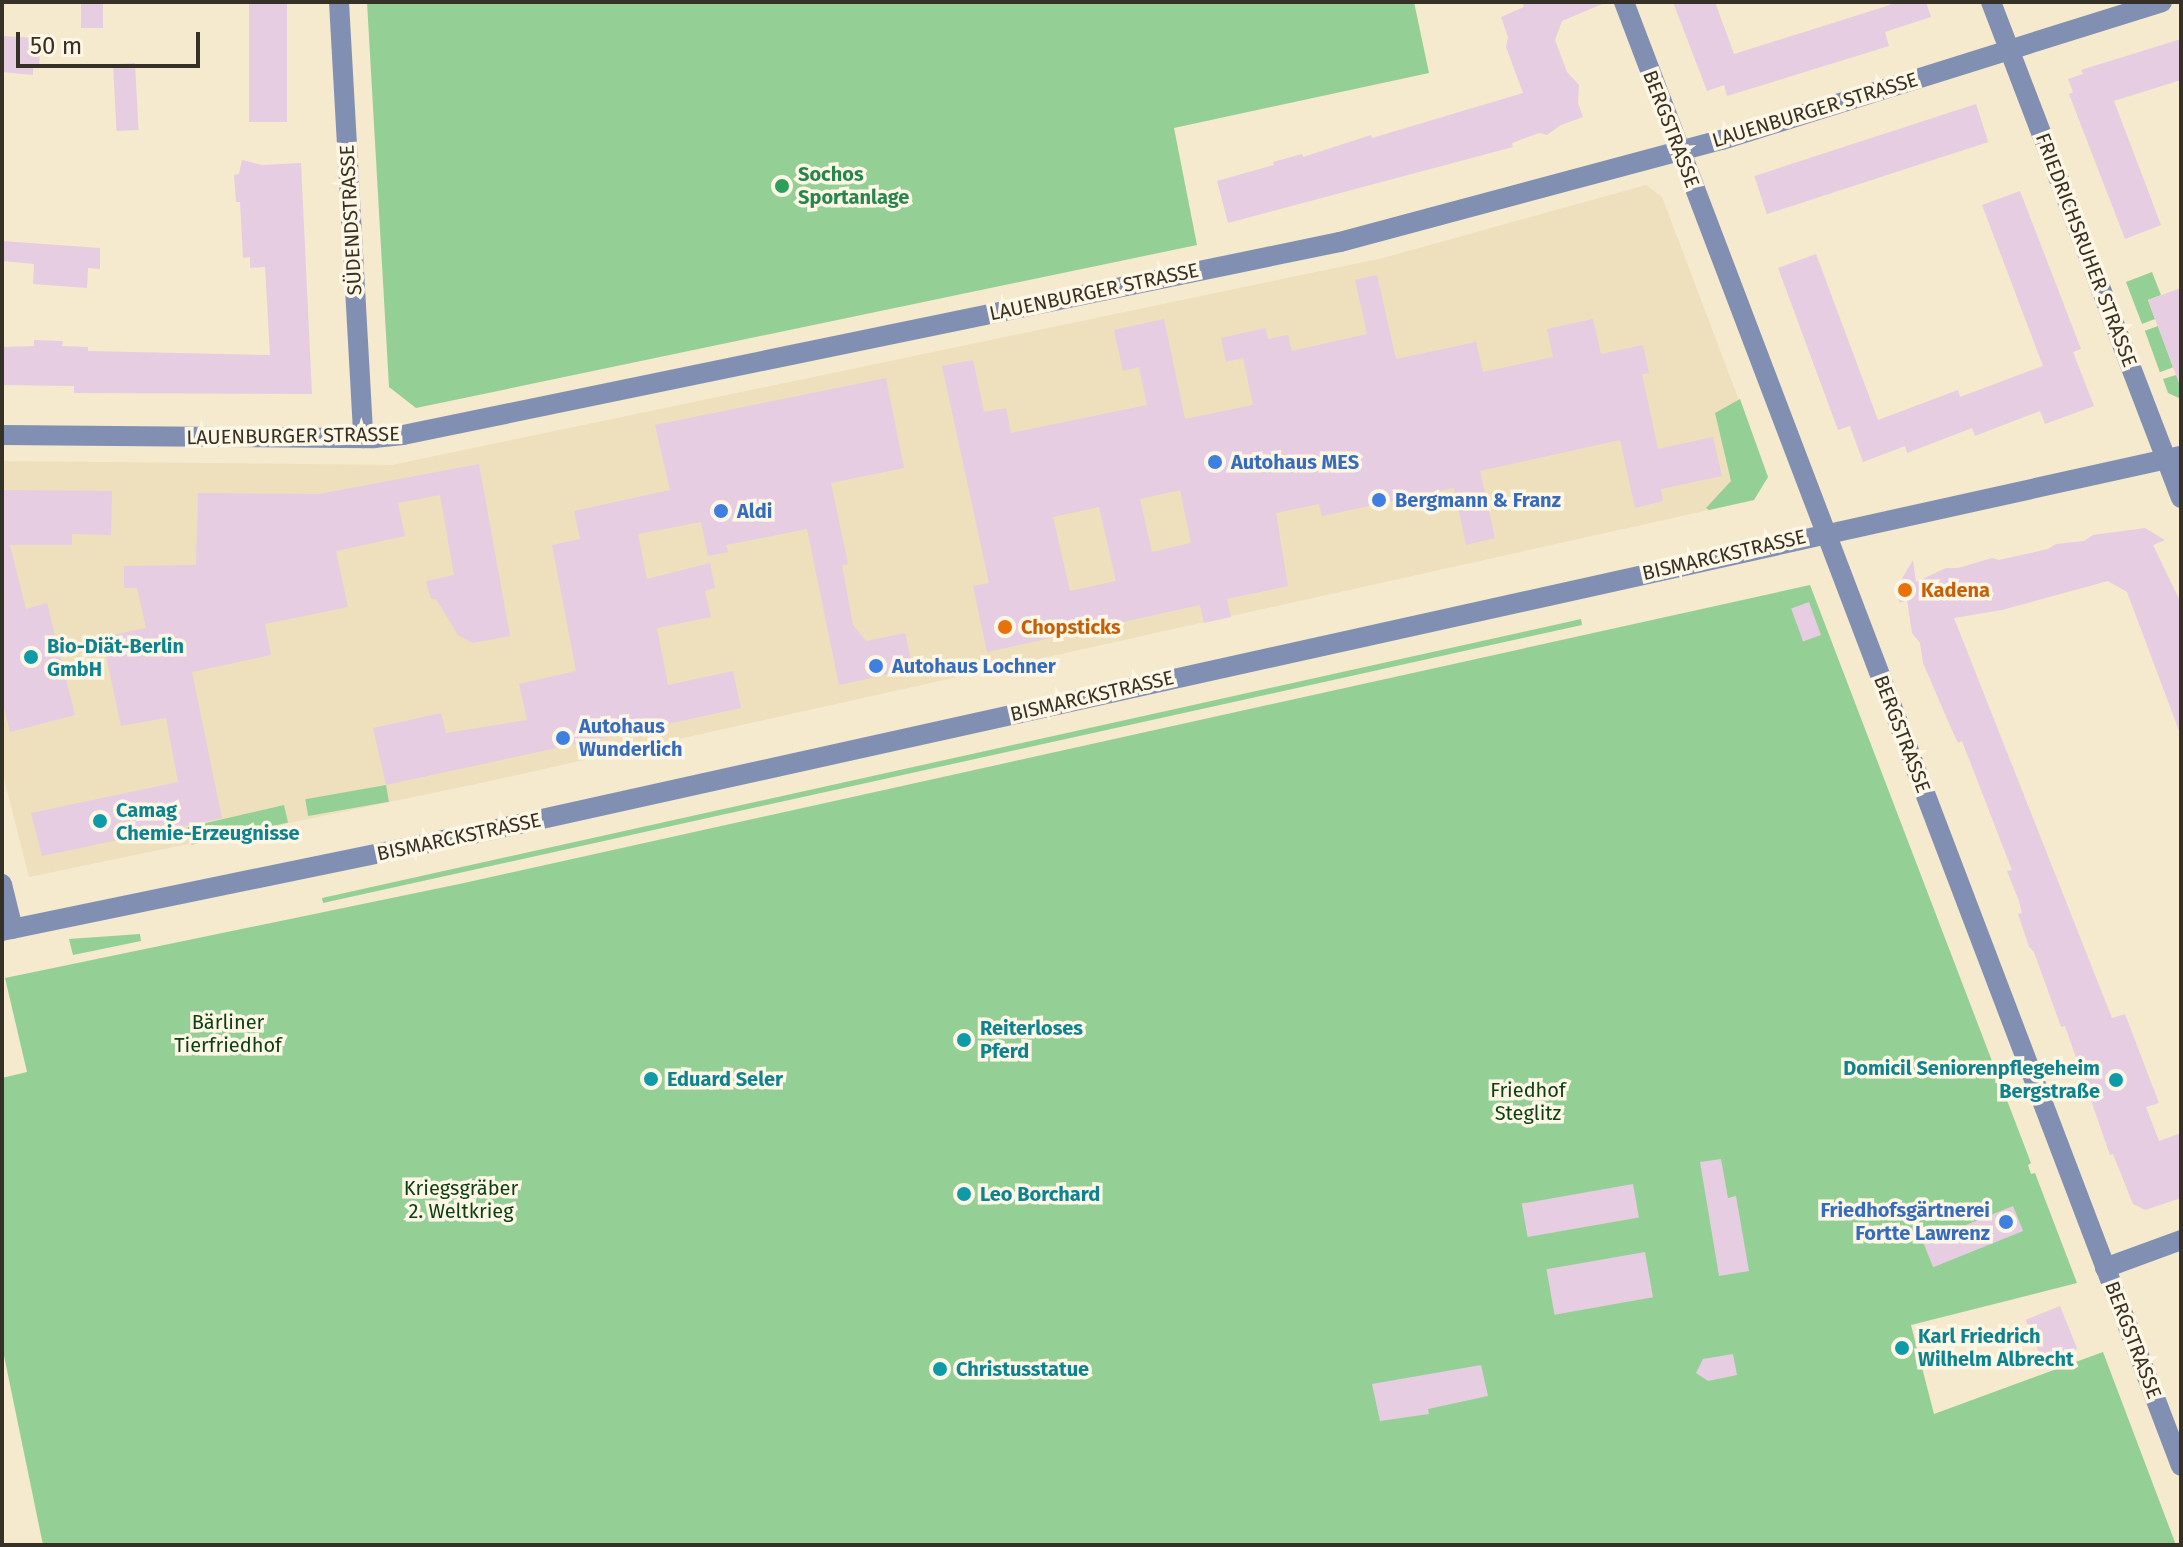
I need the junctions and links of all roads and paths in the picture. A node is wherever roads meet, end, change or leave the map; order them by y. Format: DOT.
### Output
graph roads {
  1 [pos="339,2"];
  2 [pos="1624,2"];
  3 [pos="1991,2"];
  4 [pos="2162,2"];
  5 [pos="2010,50"];
  6 [pos="1680,151"];
  7 [pos="2,435"];
  8 [pos="363,438"];
  9 [pos="2173,458"];
  10 [pos="2181,498"];
  11 [pos="1825,532"];
  12 [pos="2,884"];
  13 [pos="7,930"];
  14 [pos="2181,1240"];
  15 [pos="2105,1268"];
  16 [pos="2181,1466"];
  1 -- 8 [label="street, SÜDENDSTRASSE"];
  2 -- 6 [label="street, BERGSTRASSE"];
  3 -- 5 [label="street, FRIEDRICHSRUHER STRASSE"];
  4 -- 5 [label="street, LAUENBURGER STRASSE"];
  5 -- 6 [label="street, LAUENBURGER STRASSE"];
  5 -- 9 [label="street, FRIEDRICHSRUHER STRASSE"];
  6 -- 8 [label="street, LAUENBURGER STRASSE"];
  6 -- 11 [label="street, BERGSTRASSE"];
  7 -- 8 [label="street, LAUENBURGER STRASSE"];
  9 -- 10 [label="street, FRIEDRICHSRUHER STRASSE"];
  9 -- 11 [label="street, BISMARCKSTRASSE"];
  11 -- 13 [label="street, BISMARCKSTRASSE"];
  11 -- 15 [label="street, BERGSTRASSE"];
  12 -- 13 [label="street"];
  14 -- 15 [label="street"];
  15 -- 16 [label="street, BERGSTRASSE"];
}
